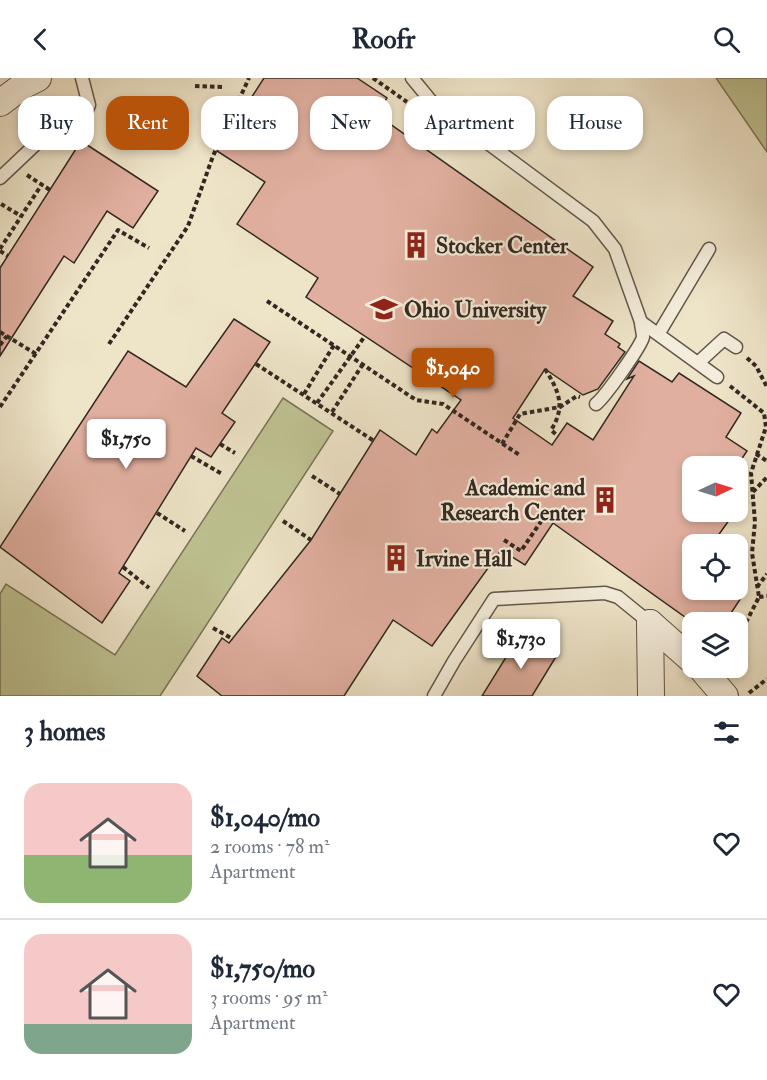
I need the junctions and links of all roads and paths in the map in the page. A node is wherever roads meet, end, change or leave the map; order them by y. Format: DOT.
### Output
graph roads {
  1 [pos="38,78"];
  2 [pos="82,78"];
  3 [pos="249,78"];
  4 [pos="373,78"];
  5 [pos="412,78"];
  6 [pos="195,86"];
  7 [pos="225,87"];
  8 [pos="404,100"];
  9 [pos="0,103"];
  10 [pos="27,175"];
  11 [pos="0,178"];
  12 [pos="42,184"];
  13 [pos="50,190"];
  14 [pos="1,204"];
  15 [pos="21,216"];
  16 [pos="148,248"];
  17 [pos="709,249"];
  18 [pos="0,250"];
  19 [pos="8,256"];
  20 [pos="267,301"];
  21 [pos="641,322"];
  22 [pos="0,332"];
  23 [pos="659,333"];
  24 [pos="7,336"];
  25 [pos="365,336"];
  26 [pos="109,344"];
  27 [pos="0,345"];
  28 [pos="334,345"];
  29 [pos="736,347"];
  30 [pos="36,354"];
  31 [pos="699,362"];
  32 [pos="255,364"];
  33 [pos="363,364"];
  34 [pos="545,369"];
  35 [pos="717,377"];
  36 [pos="767,387"];
  37 [pos="304,394"];
  38 [pos="317,403"];
  39 [pos="596,404"];
  40 [pos="0,407"];
  41 [pos="560,407"];
  42 [pos="332,412"];
  43 [pos="766,427"];
  44 [pos="558,436"];
  45 [pos="374,441"];
  46 [pos="220,444"];
  47 [pos="502,444"];
  48 [pos="235,453"];
  49 [pos="756,454"];
  50 [pos="191,456"];
  51 [pos="521,456"];
  52 [pos="767,460"];
  53 [pos="222,474"];
  54 [pos="312,476"];
  55 [pos="767,477"];
  56 [pos="753,492"];
  57 [pos="340,494"];
  58 [pos="157,513"];
  59 [pos="544,517"];
  60 [pos="283,521"];
  61 [pos="185,531"];
  62 [pos="310,540"];
  63 [pos="504,540"];
  64 [pos="123,567"];
  65 [pos="767,574"];
  66 [pos="757,587"];
  67 [pos="149,588"];
  68 [pos="767,596"];
  69 [pos="759,597"];
  70 [pos="748,618"];
  71 [pos="650,623"];
  72 [pos="213,628"];
  73 [pos="233,639"];
  74 [pos="682,651"];
  75 [pos="710,678"];
  76 [pos="767,679"];
  77 [pos="434,696"];
  78 [pos="651,696"];
  79 [pos="725,696"];
  80 [pos="745,696"];
  1 -- 9 [label="street"];
  2 -- 11 [label="lane"];
  3 -- 26 [label="path"];
  4 -- 8 [label="path"];
  5 -- 21 [label="lane"];
  6 -- 7 [label="path"];
  10 -- 12 [label="path"];
  12 -- 13 [label="path"];
  12 -- 15 [label="path"];
  14 -- 15 [label="path"];
  15 -- 18 [label="path"];
  16 -- 30 [label="path"];
  17 -- 23 [label="lane"];
  18 -- 19 [label="path"];
  20 -- 28 [label="path"];
  21 -- 23 [label="lane"];
  21 -- 39 [label="lane"];
  22 -- 24 [label="path"];
  23 -- 31 [label="lane"];
  24 -- 27 [label="path"];
  24 -- 30 [label="path"];
  25 -- 38 [label="path, bridge"];
  28 -- 33 [label="path"];
  28 -- 37 [label="path"];
  29 -- 31 [label="lane"];
  29 -- 36 [label="path"];
  30 -- 40 [label="path"];
  31 -- 35 [label="lane"];
  32 -- 37 [label="path"];
  33 -- 42 [label="path"];
  33 -- 47 [label="path"];
  34 -- 41 [label="path"];
  35 -- 43 [label="path"];
  37 -- 38 [label="path"];
  38 -- 42 [label="path"];
  41 -- 44 [label="path"];
  41 -- 47 [label="path"];
  42 -- 45 [label="path"];
  43 -- 49 [label="path"];
  46 -- 48 [label="path"];
  47 -- 51 [label="path"];
  49 -- 52 [label="path"];
  49 -- 56 [label="path"];
  50 -- 53 [label="path"];
  54 -- 57 [label="path"];
  55 -- 56 [label="path"];
  56 -- 66 [label="path"];
  58 -- 61 [label="path"];
  59 -- 63 [label="path"];
  60 -- 62 [label="path"];
  64 -- 67 [label="path"];
  65 -- 66 [label="path"];
  66 -- 69 [label="path"];
  68 -- 69 [label="path"];
  69 -- 70 [label="path"];
  71 -- 74 [label="street"];
  71 -- 77 [label="lane"];
  71 -- 78 [label="street"];
  72 -- 73 [label="path"];
  75 -- 79 [label="street"];
  76 -- 80 [label="path"];
}
